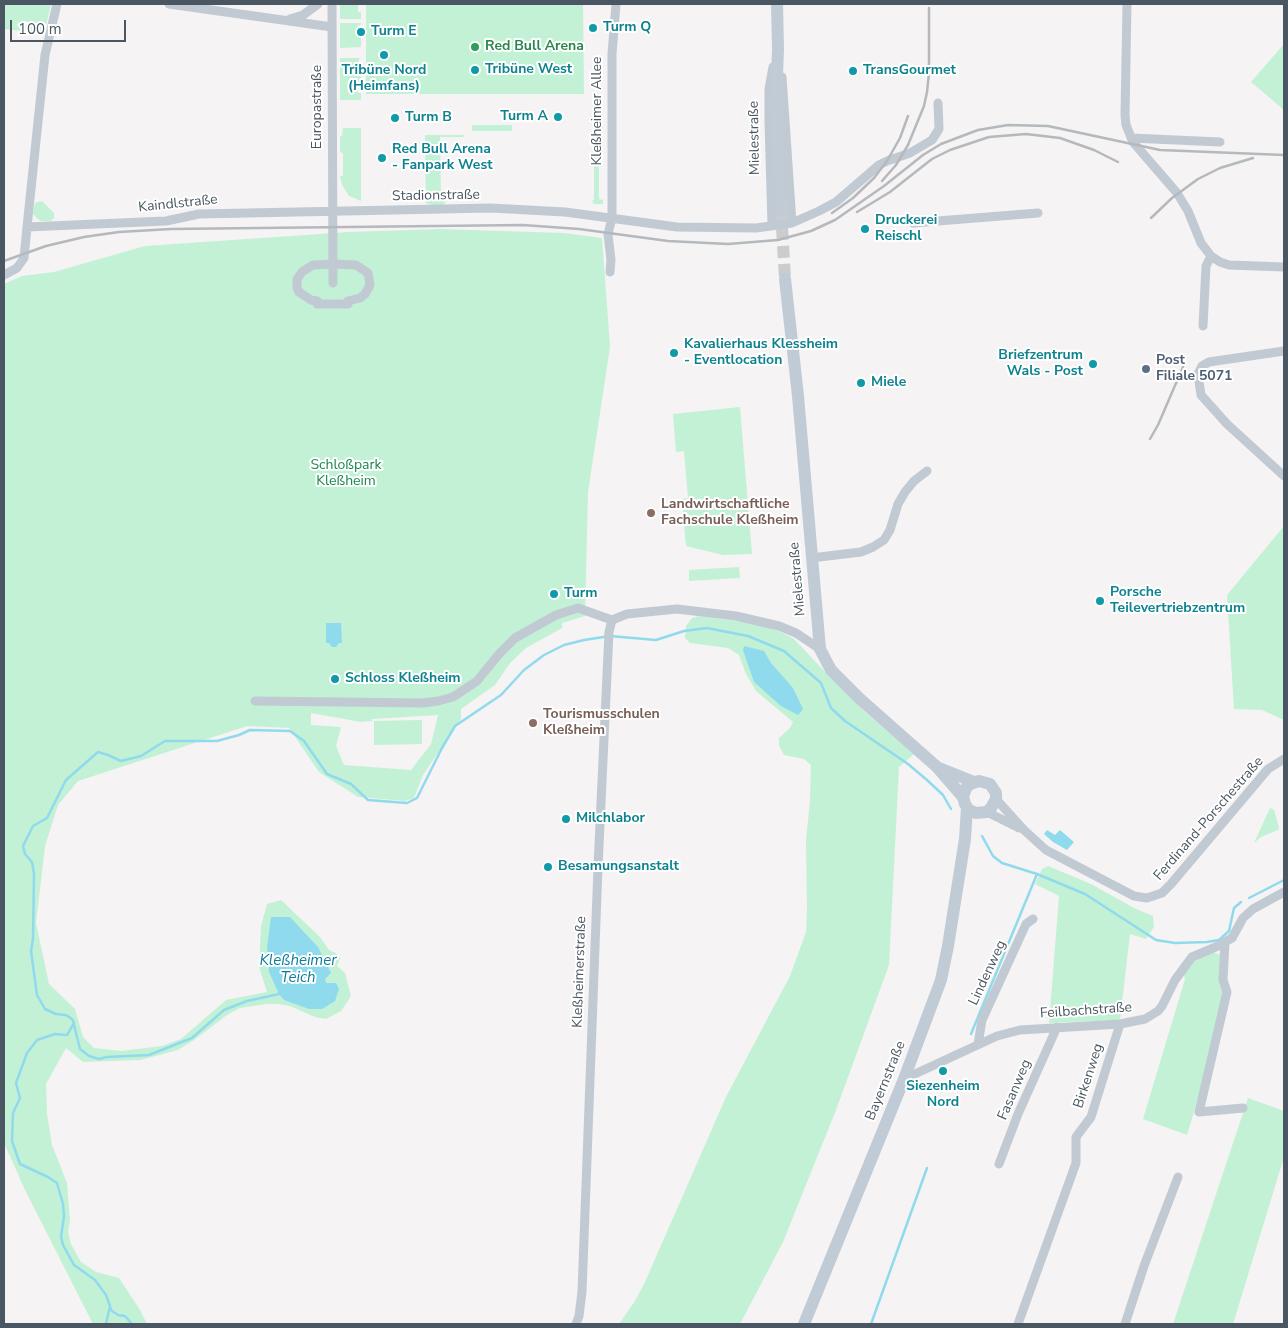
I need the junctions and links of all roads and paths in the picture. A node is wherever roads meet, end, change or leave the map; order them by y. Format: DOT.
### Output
graph roads {
  1 [pos="57,4"];
  2 [pos="169,4"];
  3 [pos="318,4"];
  4 [pos="332,4"];
  5 [pos="616,4"];
  6 [pos="777,4"];
  7 [pos="1127,4"];
  8 [pos="285,20"];
  9 [pos="332,27"];
  10 [pos="778,50"];
  11 [pos="938,103"];
  12 [pos="1130,138"];
  13 [pos="1220,142"];
  14 [pos="781,210"];
  15 [pos="332,211"];
  16 [pos="1038,214"];
  17 [pos="612,218"];
  18 [pos="792,223"];
  19 [pos="913,224"];
  20 [pos="772,226"];
  21 [pos="27,227"];
  22 [pos="1210,256"];
  23 [pos="333,264"];
  24 [pos="1284,267"];
  25 [pos="610,272"];
  26 [pos="4,275"];
  27 [pos="785,279"];
  28 [pos="333,283"];
  29 [pos="1203,326"];
  30 [pos="1284,352"];
  31 [pos="927,471"];
  32 [pos="1284,476"];
  33 [pos="811,558"];
  34 [pos="612,620"];
  35 [pos="820,648"];
  36 [pos="255,701"];
  37 [pos="1284,759"];
  38 [pos="937,767"];
  39 [pos="974,782"];
  40 [pos="996,799"];
  41 [pos="973,807"];
  42 [pos="1024,830"];
  43 [pos="1284,892"];
  44 [pos="1033,918"];
  45 [pos="1225,942"];
  46 [pos="1120,1024"];
  47 [pos="1057,1027"];
  48 [pos="978,1044"];
  49 [pos="904,1078"];
  50 [pos="1243,1108"];
  51 [pos="999,1164"];
  52 [pos="1178,1177"];
  53 [pos="576,1324"];
  54 [pos="804,1324"];
  55 [pos="1018,1324"];
  56 [pos="1125,1324"];
  1 -- 21 [label="street"];
  2 -- 8 [label="street"];
  3 -- 8 [label="street"];
  4 -- 9 [label="street, Europastraße"];
  5 -- 17 [label="street, Kleßheimer Allee"];
  6 -- 10 [label="street, Mielestraße"];
  7 -- 12 [label="street"];
  8 -- 9 [label="street"];
  9 -- 15 [label="street, Europastraße"];
  10 -- 14 [label="street, Mielestraße"];
  10 -- 18 [label="street, Mielestraße"];
  10 -- 20 [label="street, Mielestraße"];
  11 -- 18 [label="street, Stadionstraße"];
  12 -- 13 [label="street"];
  12 -- 22 [label="street"];
  15 -- 17 [label="street, Stadionstraße"];
  15 -- 21 [label="street, Kaindlstraße"];
  15 -- 23 [label="street"];
  16 -- 19 [label="street"];
  17 -- 20 [label="street, Stadionstraße"];
  17 -- 25 [label="street, Kleßheimer Allee"];
  18 -- 20 [label="street, Stadionstraße"];
  21 -- 26 [label="street"];
  22 -- 24 [label="street"];
  22 -- 29 [label="street"];
  23 -- 23 [label="street"];
  23 -- 28 [label="street"];
  27 -- 33 [label="street, Mielestraße"];
  30 -- 32 [label="street"];
  31 -- 33 [label="street"];
  33 -- 35 [label="street, Mielestraße"];
  34 -- 35 [label="street"];
  34 -- 36 [label="street"];
  34 -- 53 [label="street, Kleßheimerstraße"];
  35 -- 38 [label="street, Mielestraße"];
  37 -- 42 [label="street, Ferdinand-Porschestraße"];
  38 -- 39 [label="street, Mielestraße"];
  38 -- 41 [label="street, Mielestraße"];
  39 -- 40 [label="street, Mielestraße"];
  39 -- 41 [label="street"];
  40 -- 41 [label="street"];
  40 -- 42 [label="street, Ferdinand-Porschestraße"];
  41 -- 42 [label="street, Ferdinand-Porschestraße"];
  41 -- 49 [label="street, Bayernstraße"];
  43 -- 45 [label="street, Feilbachstraße"];
  44 -- 48 [label="street, Lindenweg"];
  45 -- 46 [label="street, Feilbachstraße"];
  45 -- 50 [label="street"];
  46 -- 47 [label="street, Feilbachstraße"];
  46 -- 55 [label="street, Birkenweg"];
  47 -- 48 [label="street, Feilbachstraße"];
  47 -- 51 [label="street, Fasanweg"];
  48 -- 49 [label="street, Feilbachstraße"];
  49 -- 54 [label="street, Bayernstraße"];
  52 -- 56 [label="street"];
}
